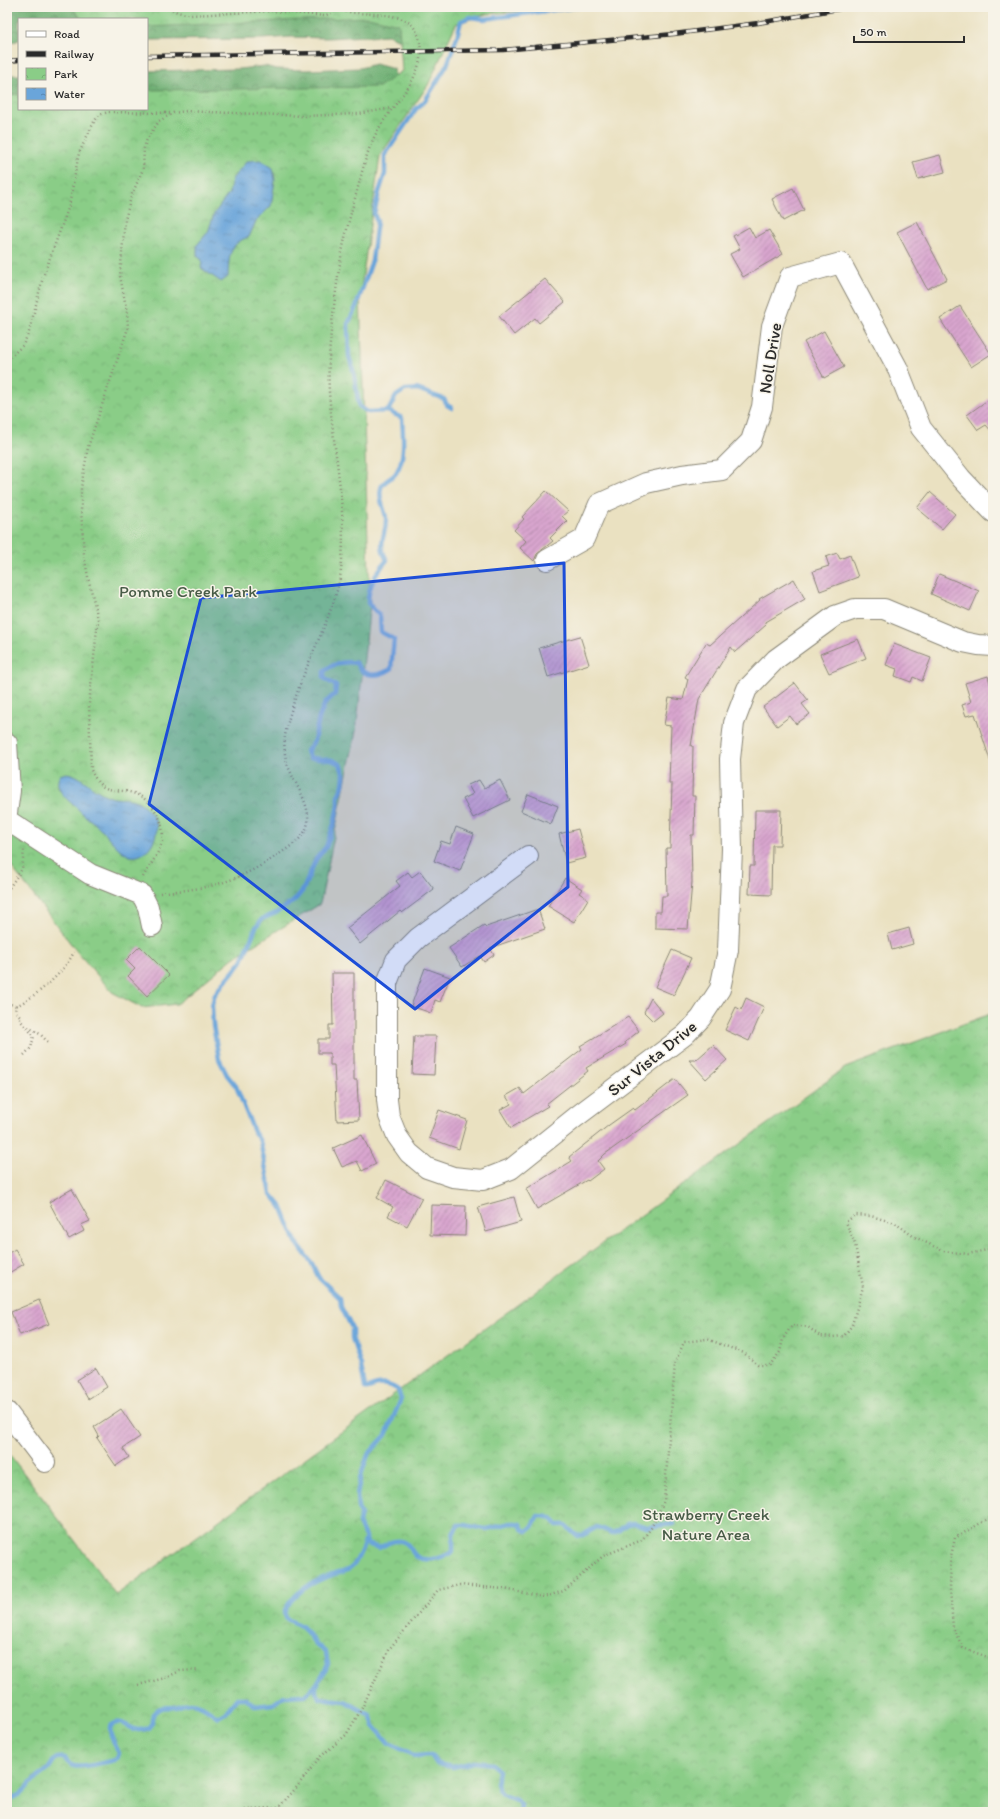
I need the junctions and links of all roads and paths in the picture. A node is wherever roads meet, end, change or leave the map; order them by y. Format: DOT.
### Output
graph roads {
  1 [pos="169,7"];
  2 [pos="284,7"];
  3 [pos="332,7"];
  4 [pos="338,10"];
  5 [pos="274,12"];
  6 [pos="392,108"];
  7 [pos="173,113"];
  8 [pos="7,360"];
  9 [pos="993,512"];
  10 [pos="547,560"];
  11 [pos="993,646"];
  12 [pos="7,743"];
  13 [pos="7,813"];
  14 [pos="7,820"];
  15 [pos="26,832"];
  16 [pos="528,856"];
  17 [pos="7,891"];
  18 [pos="138,894"];
  19 [pos="152,926"];
  20 [pos="74,952"];
  21 [pos="7,1003"];
  22 [pos="16,1006"];
  23 [pos="27,1027"];
  24 [pos="48,1042"];
  25 [pos="24,1055"];
  26 [pos="993,1246"];
  27 [pos="7,1412"];
  28 [pos="46,1462"];
  29 [pos="993,1516"];
  30 [pos="993,1659"];
  31 [pos="199,1670"];
  32 [pos="138,1685"];
  33 [pos="242,1812"];
  1 -- 5 [label="path"];
  2 -- 5 [label="path"];
  3 -- 4 [label="path"];
  4 -- 5 [label="path"];
  4 -- 6 [label="path"];
  6 -- 7 [label="path"];
  6 -- 18 [label="path"];
  7 -- 8 [label="path"];
  7 -- 18 [label="path"];
  9 -- 10 [label="street, Noll Drive"];
  11 -- 16 [label="street, Sur Vista Drive"];
  12 -- 13 [label="street"];
  14 -- 15 [label="street"];
  15 -- 17 [label="path"];
  15 -- 18 [label="street"];
  18 -- 19 [label="street"];
  20 -- 22 [label="path"];
  21 -- 22 [label="path"];
  22 -- 23 [label="path"];
  23 -- 24 [label="path"];
  23 -- 25 [label="path"];
  26 -- 33 [label="path"];
  27 -- 28 [label="street"];
  29 -- 30 [label="path"];
  31 -- 32 [label="path"];
}
